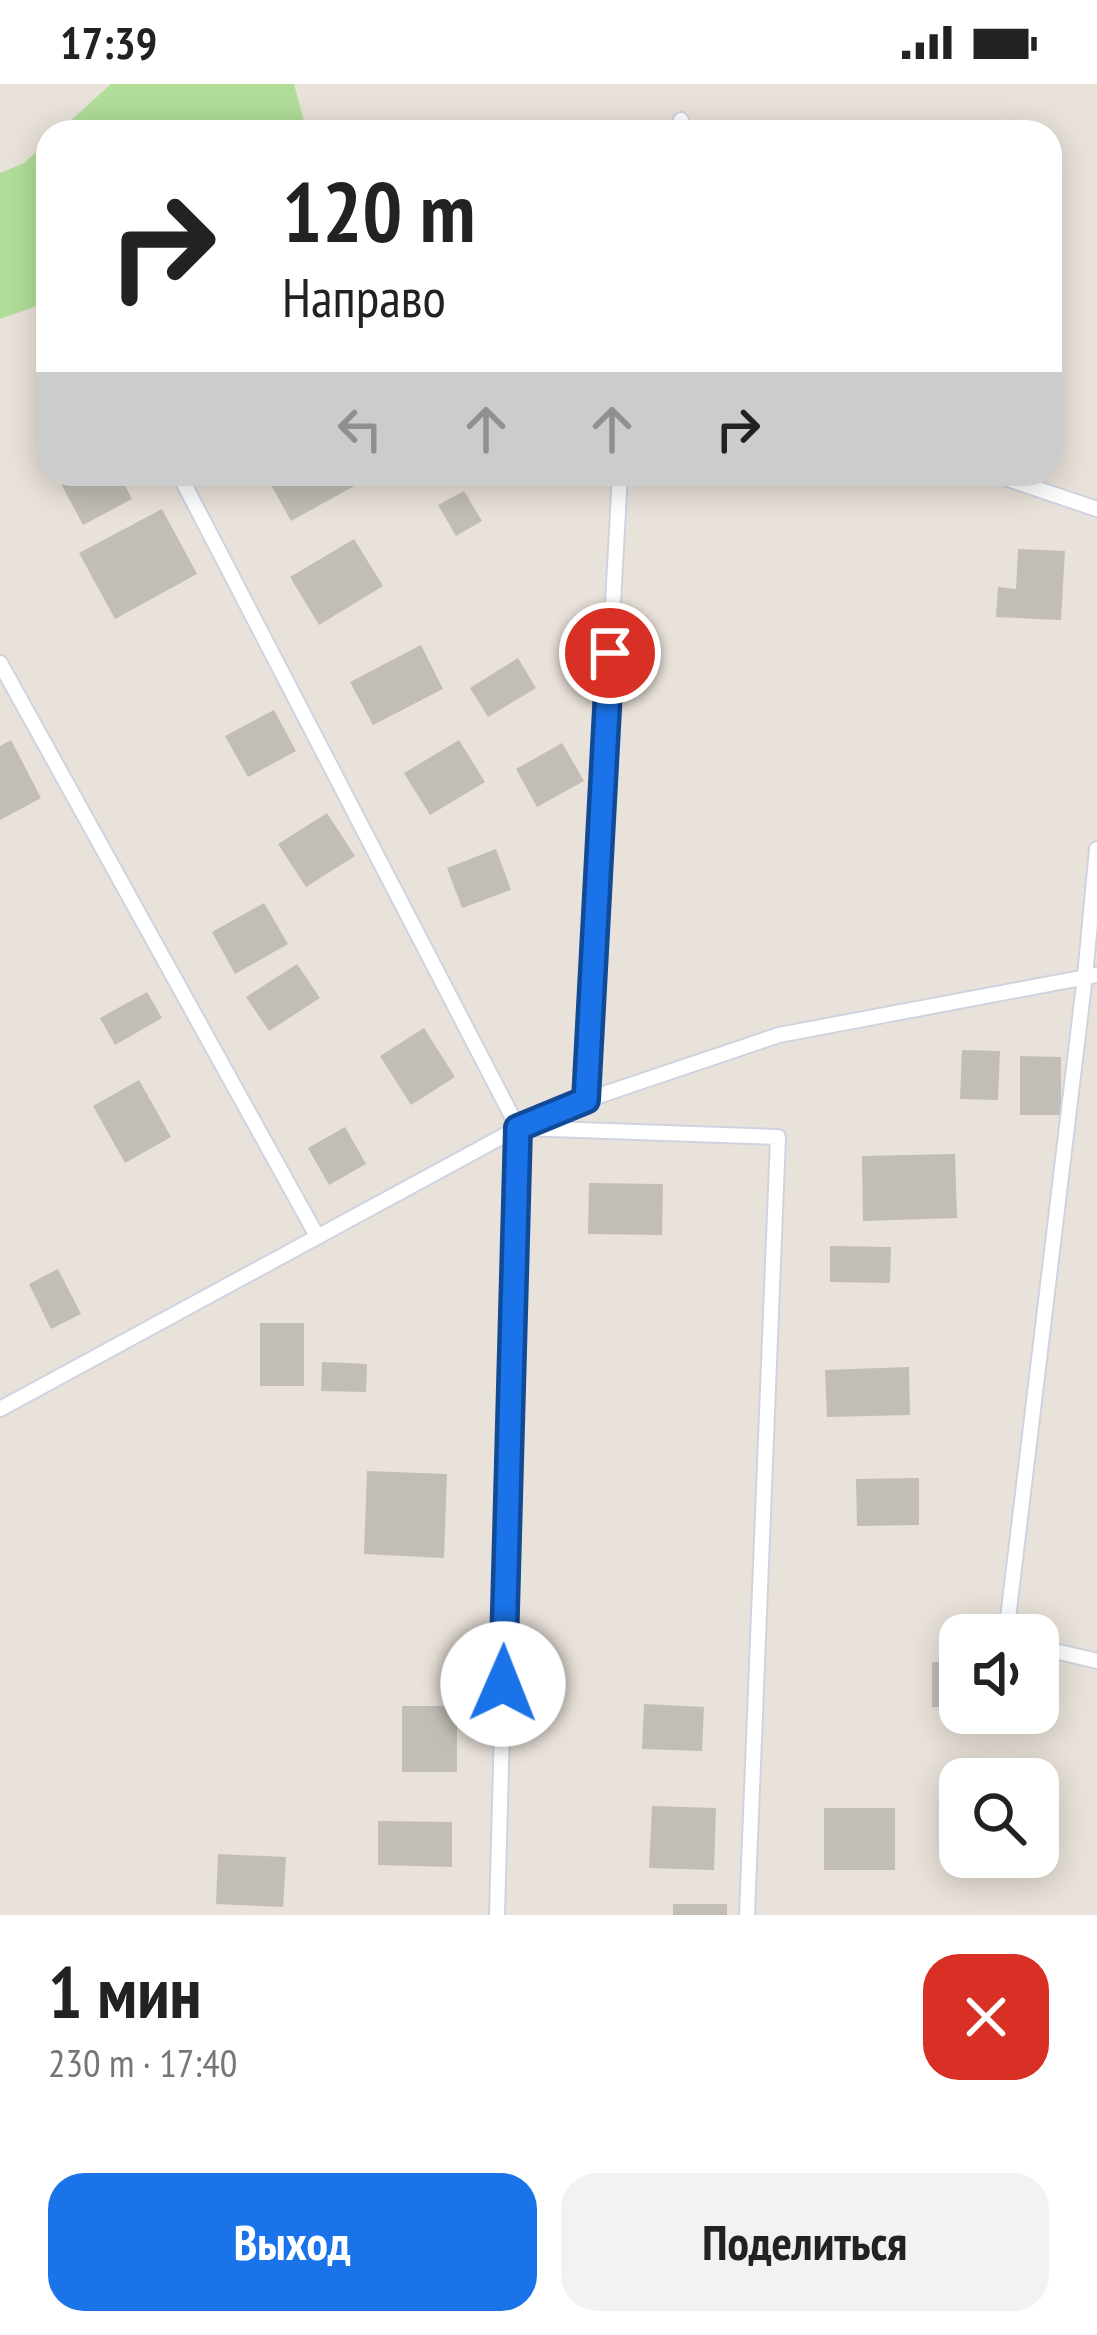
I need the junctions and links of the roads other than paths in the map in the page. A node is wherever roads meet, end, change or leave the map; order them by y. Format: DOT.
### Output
graph roads {
  1 [pos="185,486"];
  2 [pos="619,486"];
  3 [pos="1028,486"];
  4 [pos="1097,509"];
  5 [pos="0,663"];
  6 [pos="1097,849"];
  7 [pos="1091,975"];
  8 [pos="586,1100"];
  9 [pos="518,1128"];
  10 [pos="316,1236"];
  11 [pos="0,1409"];
  12 [pos="1009,1614"];
  13 [pos="1059,1653"];
  14 [pos="1097,1661"];
  15 [pos="497,1915"];
  16 [pos="747,1915"];
  1 -- 9 [label="lane"];
  2 -- 8 [label="lane"];
  3 -- 4 [label="lane"];
  5 -- 10 [label="lane"];
  6 -- 7 [label="lane"];
  7 -- 8 [label="lane"];
  7 -- 12 [label="lane"];
  8 -- 9 [label="lane"];
  9 -- 10 [label="lane"];
  9 -- 15 [label="lane"];
  9 -- 16 [label="lane"];
  10 -- 11 [label="lane"];
  13 -- 14 [label="lane"];
}
